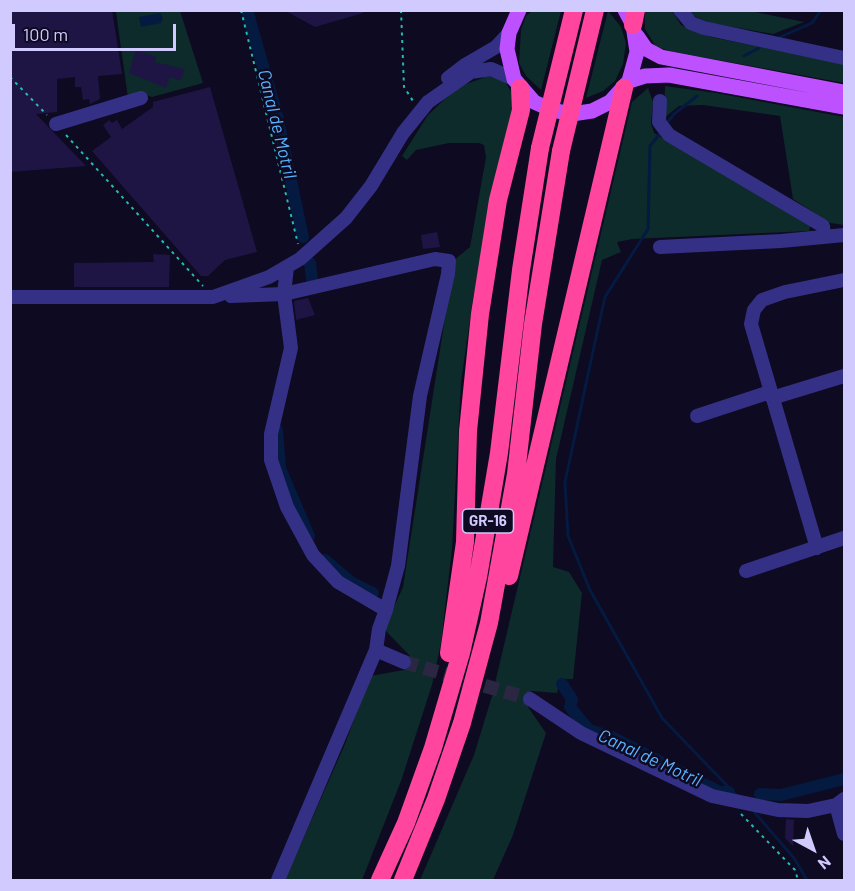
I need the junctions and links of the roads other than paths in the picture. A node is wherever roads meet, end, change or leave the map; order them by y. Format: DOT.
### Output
graph roads {
  1 [pos="519,10"];
  2 [pos="574,10"];
  3 [pos="595,10"];
  4 [pos="680,10"];
  5 [pos="633,20"];
  6 [pos="508,33"];
  7 [pos="844,58"];
  8 [pos="517,83"];
  9 [pos="626,84"];
  10 [pos="844,92"];
  11 [pos="141,98"];
  12 [pos="660,101"];
  13 [pos="423,107"];
  14 [pos="844,107"];
  15 [pos="56,124"];
  16 [pos="844,236"];
  17 [pos="824,237"];
  18 [pos="660,247"];
  19 [pos="287,267"];
  20 [pos="844,280"];
  21 [pos="284,294"];
  22 [pos="10,297"];
  23 [pos="213,297"];
  24 [pos="844,376"];
  25 [pos="771,395"];
  26 [pos="697,416"];
  27 [pos="844,538"];
  28 [pos="817,548"];
  29 [pos="746,571"];
  30 [pos="387,610"];
  31 [pos="376,650"];
  32 [pos="480,659"];
  33 [pos="404,662"];
  34 [pos="530,699"];
  35 [pos="433,748"];
  36 [pos="840,802"];
  37 [pos="844,834"];
  38 [pos="278,880"];
  39 [pos="380,880"];
  40 [pos="403,880"];
  1 -- 6 [label="main road"];
  2 -- 35 [label="highway, GR-16, bridge"];
  3 -- 32 [label="highway, GR-16, bridge"];
  4 -- 7 [label="street"];
  5 -- 9 [label="main road"];
  5 -- 10 [label="main road"];
  6 -- 8 [label="main road"];
  6 -- 13 [label="street"];
  8 -- 9 [label="main road"];
  8 -- 13 [label="street"];
  8 -- 35 [label="highway"];
  9 -- 14 [label="main road"];
  9 -- 32 [label="highway"];
  11 -- 15 [label="street"];
  12 -- 17 [label="street"];
  13 -- 19 [label="street"];
  16 -- 17 [label="street"];
  17 -- 18 [label="street"];
  19 -- 21 [label="street"];
  19 -- 23 [label="street"];
  20 -- 25 [label="street"];
  21 -- 23 [label="street"];
  21 -- 30 [label="street"];
  21 -- 30 [label="street"];
  22 -- 23 [label="street"];
  24 -- 25 [label="street"];
  25 -- 26 [label="street"];
  25 -- 28 [label="street"];
  27 -- 28 [label="street"];
  28 -- 29 [label="street"];
  30 -- 31 [label="street"];
  31 -- 33 [label="street"];
  31 -- 38 [label="street"];
  32 -- 40 [label="highway, GR-16"];
  34 -- 36 [label="street"];
  35 -- 39 [label="highway, GR-16"];
  36 -- 37 [label="street"];
}
